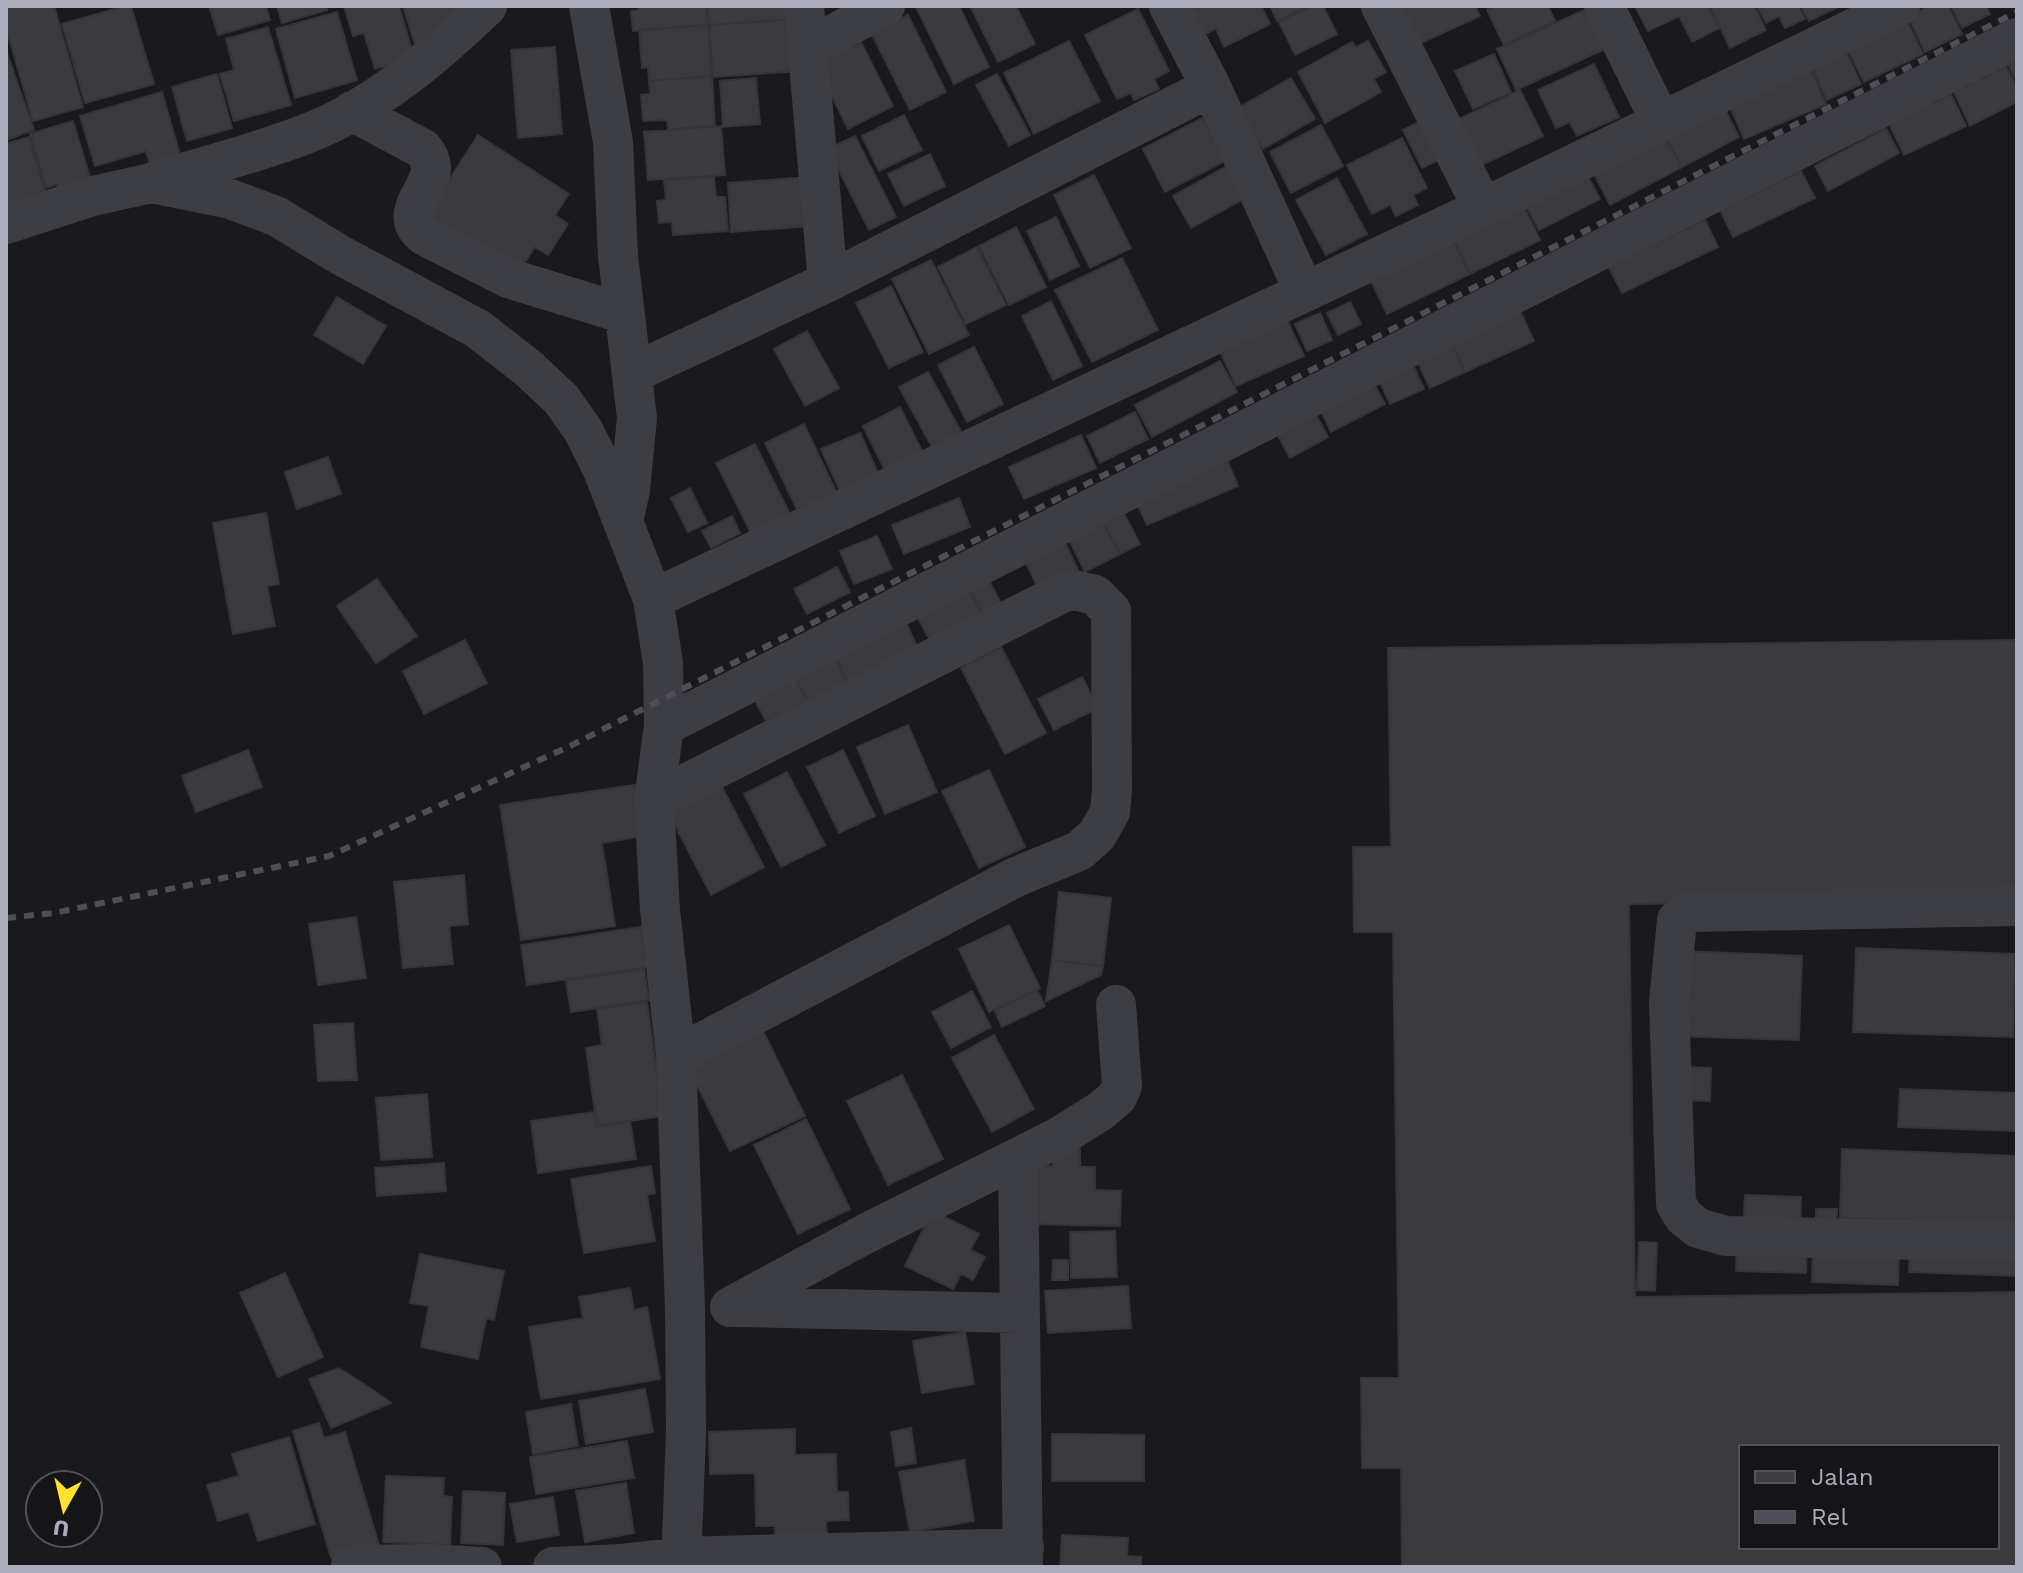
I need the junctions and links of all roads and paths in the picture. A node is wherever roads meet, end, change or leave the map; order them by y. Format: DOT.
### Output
graph roads {
  1 [pos="487,6"];
  2 [pos="589,6"];
  3 [pos="804,6"];
  4 [pos="885,6"];
  5 [pos="1169,6"];
  6 [pos="1381,6"];
  7 [pos="1604,6"];
  8 [pos="1900,6"];
  9 [pos="2017,38"];
  10 [pos="807,49"];
  11 [pos="1211,87"];
  12 [pos="352,111"];
  13 [pos="1661,122"];
  14 [pos="151,183"];
  15 [pos="1483,208"];
  16 [pos="6,224"];
  17 [pos="828,282"];
  18 [pos="1304,291"];
  19 [pos="625,314"];
  20 [pos="633,373"];
  21 [pos="623,521"];
  22 [pos="653,599"];
  23 [pos="664,726"];
  24 [pos="654,800"];
  25 [pos="2017,906"];
  26 [pos="1116,1005"];
  27 [pos="676,1056"];
  28 [pos="1018,1159"];
  29 [pos="2017,1242"];
  30 [pos="730,1307"];
  31 [pos="685,1309"];
  32 [pos="1019,1313"];
  33 [pos="1023,1557"];
  34 [pos="680,1562"];
  35 [pos="351,1565"];
  36 [pos="482,1567"];
  37 [pos="553,1567"];
  1 -- 12 [label="street"];
  2 -- 19 [label="street"];
  3 -- 10 [label="street"];
  4 -- 10 [label="street"];
  5 -- 11 [label="street"];
  6 -- 15 [label="street"];
  7 -- 13 [label="street"];
  8 -- 13 [label="street"];
  9 -- 23 [label="street"];
  10 -- 17 [label="street"];
  11 -- 17 [label="street"];
  11 -- 18 [label="street"];
  12 -- 14 [label="street"];
  12 -- 19 [label="street"];
  13 -- 15 [label="street"];
  14 -- 16 [label="street"];
  14 -- 21 [label="street"];
  15 -- 18 [label="street"];
  17 -- 20 [label="street"];
  18 -- 22 [label="street"];
  19 -- 20 [label="street"];
  20 -- 21 [label="street"];
  21 -- 22 [label="street"];
  22 -- 23 [label="street"];
  23 -- 24 [label="street"];
  24 -- 27 [label="street"];
  24 -- 27 [label="street"];
  25 -- 29 [label="street"];
  26 -- 28 [label="street"];
  27 -- 31 [label="street"];
  28 -- 30 [label="street"];
  28 -- 32 [label="street"];
  30 -- 31 [label="street"];
  30 -- 32 [label="street"];
  31 -- 34 [label="street"];
  32 -- 33 [label="street"];
  33 -- 34 [label="street"];
  34 -- 37 [label="street"];
  35 -- 36 [label="street"];
}
